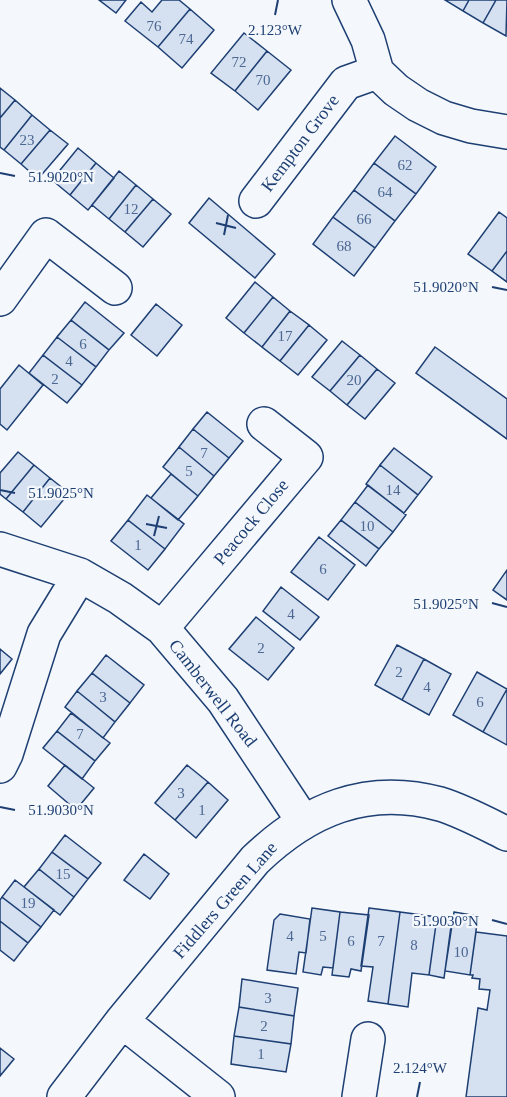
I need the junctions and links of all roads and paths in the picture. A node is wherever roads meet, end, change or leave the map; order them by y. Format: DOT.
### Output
graph roads {
  1 [pos="348,0"];
  2 [pos="377,72"];
  3 [pos="507,132"];
  4 [pos="256,201"];
  5 [pos="115,288"];
  6 [pos="0,299"];
  7 [pos="264,424"];
  8 [pos="0,549"];
  9 [pos="80,575"];
  10 [pos="162,628"];
  11 [pos="0,766"];
  12 [pos="303,821"];
  13 [pos="507,834"];
  14 [pos="122,1021"];
  15 [pos="368,1039"];
  16 [pos="64,1097"];
  17 [pos="218,1097"];
  18 [pos="359,1097"];
  1 -- 2 [label="street"];
  2 -- 3 [label="street"];
  2 -- 4 [label="street, Kempton Grove"];
  5 -- 6 [label="street"];
  7 -- 10 [label="street, Peacock Close"];
  8 -- 9 [label="street, Camberwell Road"];
  9 -- 10 [label="street, Camberwell Road"];
  9 -- 11 [label="street"];
  10 -- 12 [label="street, Camberwell Road"];
  12 -- 13 [label="street, Fiddlers Green Lane"];
  12 -- 14 [label="street, Fiddlers Green Lane"];
  14 -- 16 [label="street, Fiddlers Green Lane"];
  14 -- 17 [label="street"];
  15 -- 18 [label="street"];
}
